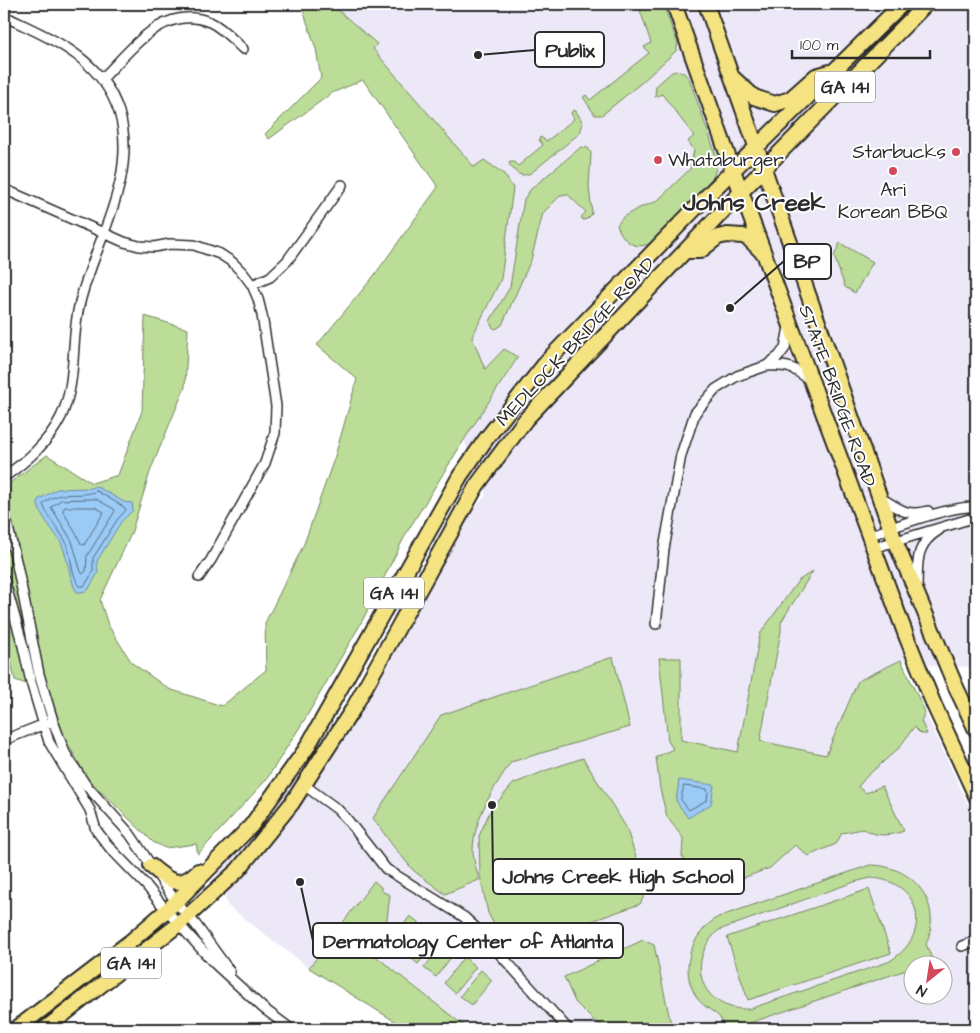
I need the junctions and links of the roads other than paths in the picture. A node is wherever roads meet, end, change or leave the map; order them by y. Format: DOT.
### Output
graph roads {
  1 [pos="7,4"];
  2 [pos="674,4"];
  3 [pos="706,4"];
  4 [pos="902,4"];
  5 [pos="926,4"];
  6 [pos="4,9"];
  7 [pos="4,16"];
  8 [pos="243,49"];
  9 [pos="836,70"];
  10 [pos="732,77"];
  11 [pos="102,79"];
  12 [pos="757,147"];
  13 [pos="765,169"];
  14 [pos="733,170"];
  15 [pos="342,185"];
  16 [pos="4,190"];
  17 [pos="741,192"];
  18 [pos="103,233"];
  19 [pos="686,251"];
  20 [pos="764,254"];
  21 [pos="252,285"];
  22 [pos="789,322"];
  23 [pos="766,366"];
  24 [pos="812,382"];
  25 [pos="4,477"];
  26 [pos="881,498"];
  27 [pos="976,507"];
  28 [pos="945,512"];
  29 [pos="976,516"];
  30 [pos="4,518"];
  31 [pos="949,524"];
  32 [pos="892,534"];
  33 [pos="871,542"];
  34 [pos="199,577"];
  35 [pos="4,579"];
  36 [pos="916,591"];
  37 [pos="656,624"];
  38 [pos="49,723"];
  39 [pos="976,730"];
  40 [pos="4,740"];
  41 [pos="284,780"];
  42 [pos="304,785"];
  43 [pos="976,796"];
  44 [pos="151,866"];
  45 [pos="171,906"];
  46 [pos="184,920"];
  47 [pos="976,941"];
  48 [pos="962,946"];
  49 [pos="16,1029"];
  50 [pos="45,1029"];
  51 [pos="290,1029"];
  52 [pos="568,1029"];
  1 -- 6 [label="street"];
  2 -- 14 [label="highway, STATE BRIDGE ROAD"];
  3 -- 10 [label="highway, STATE BRIDGE ROAD"];
  4 -- 9 [label="highway, MEDLOCK BRIDGE ROAD / GA 141"];
  5 -- 13 [label="highway, MEDLOCK BRIDGE ROAD / GA 141"];
  7 -- 11 [label="street"];
  8 -- 11 [label="street"];
  9 -- 10 [label="highway"];
  9 -- 12 [label="highway, MEDLOCK BRIDGE ROAD / GA 141"];
  10 -- 12 [label="highway, STATE BRIDGE ROAD"];
  11 -- 18 [label="street"];
  12 -- 13 [label="highway, STATE BRIDGE ROAD"];
  12 -- 14 [label="highway, MEDLOCK BRIDGE ROAD / GA 141"];
  13 -- 17 [label="highway, MEDLOCK BRIDGE ROAD / GA 141"];
  13 -- 26 [label="highway, STATE BRIDGE ROAD"];
  14 -- 17 [label="highway, STATE BRIDGE ROAD"];
  14 -- 41 [label="highway, MEDLOCK BRIDGE ROAD / GA 141"];
  15 -- 21 [label="street"];
  16 -- 18 [label="street"];
  17 -- 19 [label="highway, MEDLOCK BRIDGE ROAD / GA 141"];
  17 -- 20 [label="highway, STATE BRIDGE ROAD"];
  18 -- 21 [label="street"];
  18 -- 25 [label="street"];
  19 -- 20 [label="highway"];
  19 -- 42 [label="highway, MEDLOCK BRIDGE ROAD / GA 141"];
  20 -- 22 [label="highway, STATE BRIDGE ROAD"];
  21 -- 34 [label="street"];
  22 -- 23 [label="street"];
  22 -- 24 [label="highway, STATE BRIDGE ROAD"];
  23 -- 24 [label="street"];
  23 -- 37 [label="street"];
  24 -- 33 [label="highway, STATE BRIDGE ROAD"];
  26 -- 28 [label="street"];
  26 -- 32 [label="highway, STATE BRIDGE ROAD"];
  27 -- 28 [label="street"];
  28 -- 32 [label="street"];
  29 -- 31 [label="street"];
  30 -- 38 [label="street"];
  31 -- 32 [label="street"];
  31 -- 36 [label="street"];
  32 -- 33 [label="street"];
  32 -- 36 [label="highway, STATE BRIDGE ROAD"];
  33 -- 43 [label="highway, STATE BRIDGE ROAD"];
  35 -- 38 [label="street"];
  36 -- 39 [label="highway, STATE BRIDGE ROAD"];
  38 -- 40 [label="street"];
  38 -- 44 [label="street"];
  38 -- 45 [label="street"];
  41 -- 44 [label="highway, MEDLOCK BRIDGE ROAD"];
  41 -- 45 [label="highway, MEDLOCK BRIDGE ROAD / GA 141"];
  42 -- 46 [label="highway, MEDLOCK BRIDGE ROAD / GA 141"];
  42 -- 52 [label="street"];
  44 -- 45 [label="street"];
  45 -- 46 [label="street"];
  45 -- 46 [label="street"];
  45 -- 49 [label="highway, MEDLOCK BRIDGE ROAD / GA 141"];
  46 -- 50 [label="highway, MEDLOCK BRIDGE ROAD / GA 141"];
  46 -- 51 [label="street"];
  47 -- 48 [label="street"];
}
